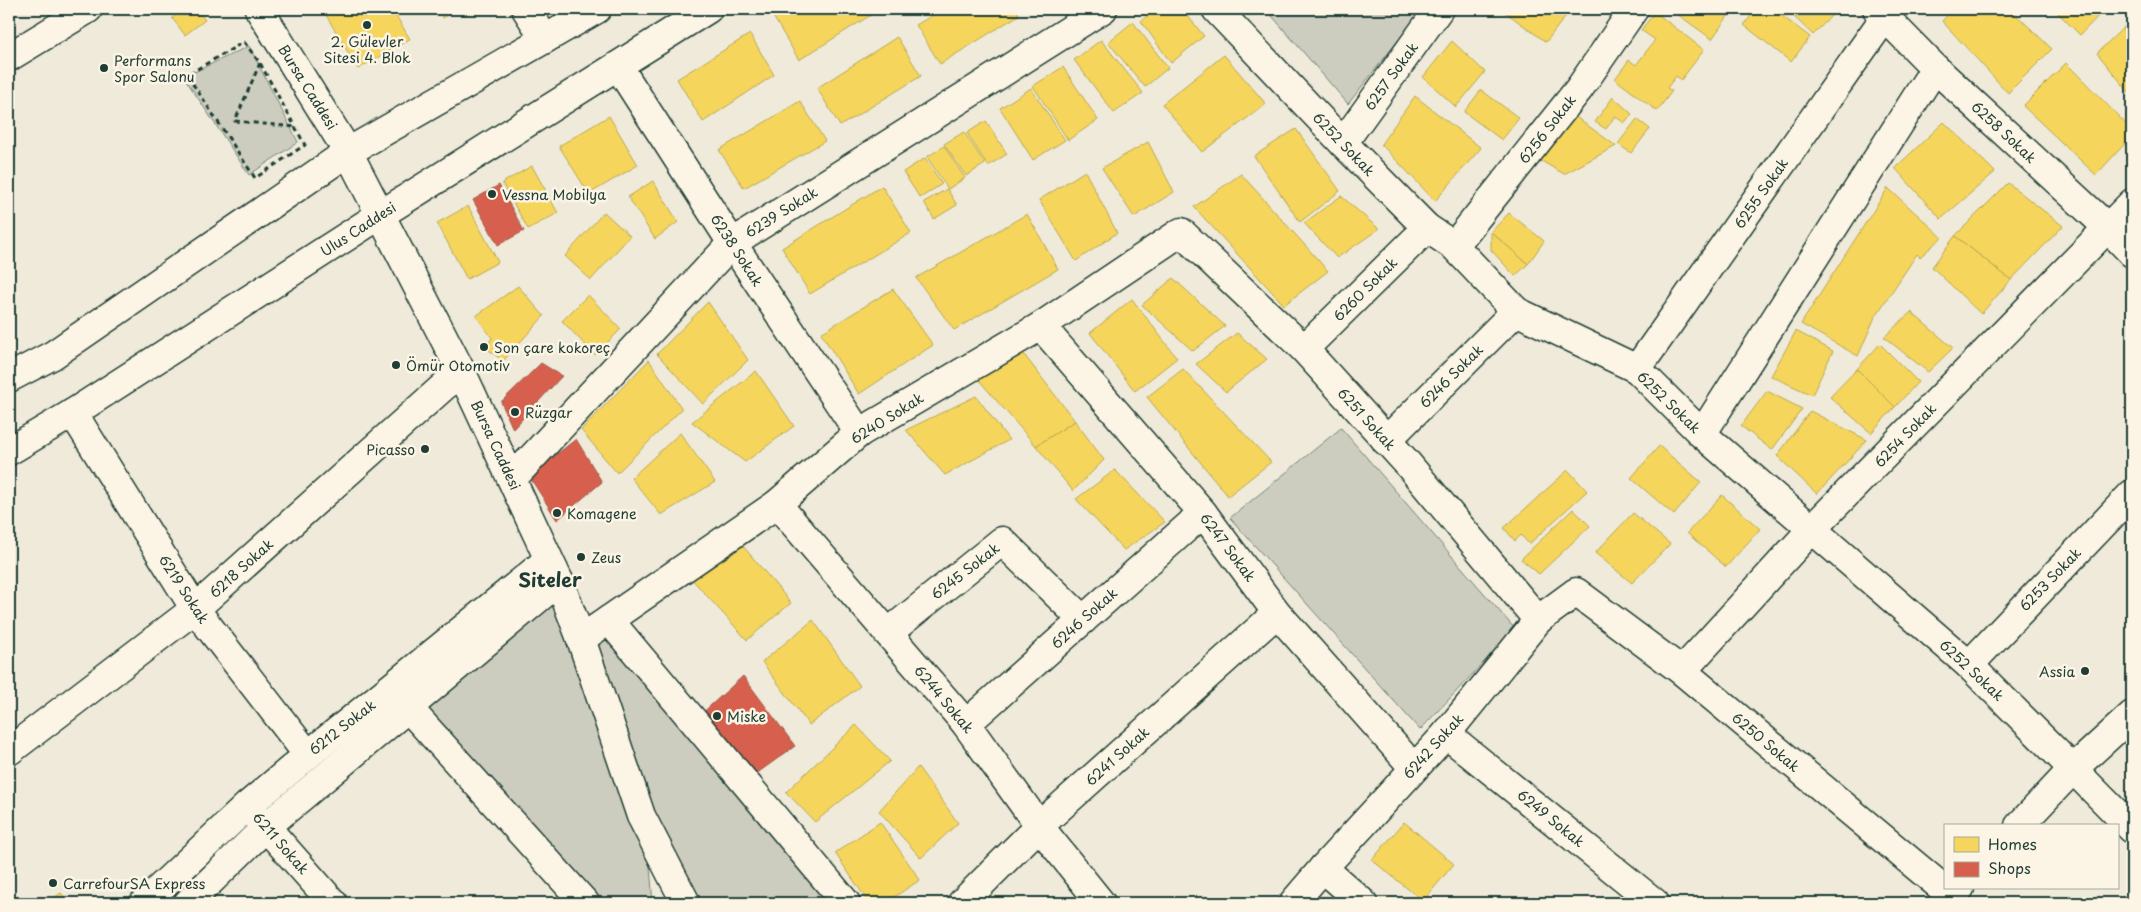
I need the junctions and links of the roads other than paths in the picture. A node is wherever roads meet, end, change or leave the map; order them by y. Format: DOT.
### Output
graph roads {
  1 [pos="88,9"];
  2 [pos="259,9"];
  3 [pos="526,9"];
  4 [pos="598,9"];
  5 [pos="708,9"];
  6 [pos="1103,9"];
  7 [pos="1216,9"];
  8 [pos="1440,9"];
  9 [pos="1634,9"];
  10 [pos="1881,13"];
  11 [pos="545,39"];
  12 [pos="9,57"];
  13 [pos="618,66"];
  14 [pos="1935,68"];
  15 [pos="1343,144"];
  16 [pos="348,152"];
  17 [pos="2132,202"];
  18 [pos="380,214"];
  19 [pos="2107,227"];
  20 [pos="1426,228"];
  21 [pos="1181,232"];
  22 [pos="732,243"];
  23 [pos="1454,246"];
  24 [pos="2132,253"];
  25 [pos="1516,311"];
  26 [pos="1041,326"];
  27 [pos="1304,349"];
  28 [pos="1637,370"];
  29 [pos="461,371"];
  30 [pos="9,378"];
  31 [pos="73,413"];
  32 [pos="859,433"];
  33 [pos="1702,434"];
  34 [pos="1386,440"];
  35 [pos="9,451"];
  36 [pos="512,479"];
  37 [pos="2132,494"];
  38 [pos="777,504"];
  39 [pos="1203,513"];
  40 [pos="1812,530"];
  41 [pos="553,570"];
  42 [pos="1576,592"];
  43 [pos="195,609"];
  44 [pos="1277,613"];
  45 [pos="609,620"];
  46 [pos="1083,620"];
  47 [pos="1538,620"];
  48 [pos="888,633"];
  49 [pos="581,639"];
  50 [pos="1969,665"];
  51 [pos="1682,671"];
  52 [pos="400,698"];
  53 [pos="2132,716"];
  54 [pos="966,724"];
  55 [pos="1446,734"];
  56 [pos="9,751"];
  57 [pos="308,755"];
  58 [pos="1414,768"];
  59 [pos="2073,769"];
  60 [pos="248,806"];
  61 [pos="2021,824"];
  62 [pos="267,826"];
  63 [pos="1039,826"];
  64 [pos="2132,829"];
  65 [pos="1323,868"];
  66 [pos="1944,889"];
  67 [pos="144,903"];
  68 [pos="188,903"];
  69 [pos="333,903"];
  70 [pos="585,903"];
  71 [pos="686,903"];
  72 [pos="846,903"];
  73 [pos="962,903"];
  74 [pos="1101,903"];
  75 [pos="1293,903"];
  76 [pos="1363,903"];
  77 [pos="1655,903"];
  1 -- 12 [label="street"];
  2 -- 16 [label="street, Bursa Caddesi"];
  3 -- 11 [label="street"];
  4 -- 11 [label="street"];
  5 -- 13 [label="street, Ulus Caddesi"];
  6 -- 22 [label="street, 6239 Sokak"];
  7 -- 15 [label="street, 6252 Sokak"];
  8 -- 15 [label="street, 6257 Sokak"];
  9 -- 23 [label="street, 6256 Sokak"];
  10 -- 14 [label="street, 6258 Sokak"];
  10 -- 28 [label="street, 6255 Sokak"];
  11 -- 16 [label="street"];
  13 -- 18 [label="street, Ulus Caddesi"];
  13 -- 22 [label="street, 6238 Sokak"];
  14 -- 19 [label="street, 6258 Sokak"];
  14 -- 33 [label="street"];
  15 -- 20 [label="street, 6252 Sokak"];
  16 -- 18 [label="street, Bursa Caddesi"];
  16 -- 30 [label="street"];
  17 -- 19 [label="street, 6254 Sokak"];
  18 -- 29 [label="street, Bursa Caddesi"];
  18 -- 31 [label="street, Ulus Caddesi"];
  19 -- 24 [label="street, 6258 Sokak"];
  19 -- 40 [label="street, 6254 Sokak"];
  20 -- 23 [label="street, 6252 Sokak"];
  20 -- 27 [label="street, 6260 Sokak"];
  21 -- 26 [label="street, 6240 Sokak"];
  21 -- 27 [label="street, 6251 Sokak"];
  22 -- 32 [label="street, 6238 Sokak"];
  22 -- 36 [label="street, 6239 Sokak"];
  23 -- 25 [label="street, 6252 Sokak"];
  25 -- 28 [label="street, 6252 Sokak"];
  25 -- 34 [label="street, 6246 Sokak"];
  26 -- 32 [label="street, 6240 Sokak"];
  26 -- 39 [label="street, 6247 Sokak"];
  27 -- 34 [label="street, 6251 Sokak"];
  28 -- 33 [label="street, 6252 Sokak"];
  29 -- 36 [label="street, Bursa Caddesi"];
  29 -- 43 [label="street, 6218 Sokak"];
  31 -- 35 [label="street, Ulus Caddesi"];
  31 -- 43 [label="street, 6219 Sokak"];
  32 -- 38 [label="street, 6240 Sokak"];
  33 -- 40 [label="street, 6252 Sokak"];
  34 -- 47 [label="street, 6251 Sokak"];
  36 -- 41 [label="street, Bursa Caddesi"];
  37 -- 50 [label="street, 6253 Sokak"];
  38 -- 45 [label="street, 6240 Sokak"];
  38 -- 48 [label="street, 6244 Sokak"];
  39 -- 44 [label="street, 6247 Sokak"];
  39 -- 46 [label="street, 6246 Sokak"];
  40 -- 50 [label="street, 6252 Sokak"];
  40 -- 51 [label="street, 6254 Sokak"];
  41 -- 49 [label="street, Bursa Caddesi"];
  41 -- 52 [label="street, 6212 Sokak"];
  42 -- 47 [label="street, 6242 Sokak"];
  42 -- 51 [label="street, 6250 Sokak"];
  43 -- 56 [label="street, 6218 Sokak"];
  43 -- 57 [label="street, 6219 Sokak"];
  44 -- 58 [label="street, 6247 Sokak"];
  44 -- 63 [label="street, 6241 Sokak"];
  45 -- 49 [label="street, 6240 Sokak"];
  45 -- 72 [label="street"];
  46 -- 48 [label="street, 6245 Sokak"];
  46 -- 54 [label="street, 6246 Sokak"];
  47 -- 55 [label="street, 6242 Sokak"];
  48 -- 54 [label="street, 6244 Sokak"];
  49 -- 71 [label="street, Bursa Caddesi"];
  50 -- 59 [label="street, 6252 Sokak"];
  51 -- 66 [label="street, 6250 Sokak"];
  52 -- 57 [label="street, 6212 Sokak"];
  52 -- 62 [label="street, 6212 Sokak"];
  52 -- 70 [label="street"];
  53 -- 59 [label="street"];
  54 -- 63 [label="street, 6244 Sokak"];
  55 -- 58 [label="street, 6242 Sokak"];
  55 -- 77 [label="street, 6249 Sokak"];
  57 -- 60 [label="street, 6212 Sokak"];
  58 -- 65 [label="street, 6242 Sokak"];
  59 -- 61 [label="street"];
  59 -- 64 [label="street, 6252 Sokak"];
  60 -- 62 [label="street, 6211 Sokak"];
  60 -- 67 [label="street, 6212 Sokak"];
  62 -- 68 [label="street, 6212 Sokak"];
  62 -- 69 [label="street, 6211 Sokak"];
  63 -- 73 [label="street, 6241 Sokak"];
  63 -- 74 [label="street, 6244 Sokak"];
  65 -- 75 [label="street, 6242 Sokak"];
  65 -- 76 [label="street"];
}
